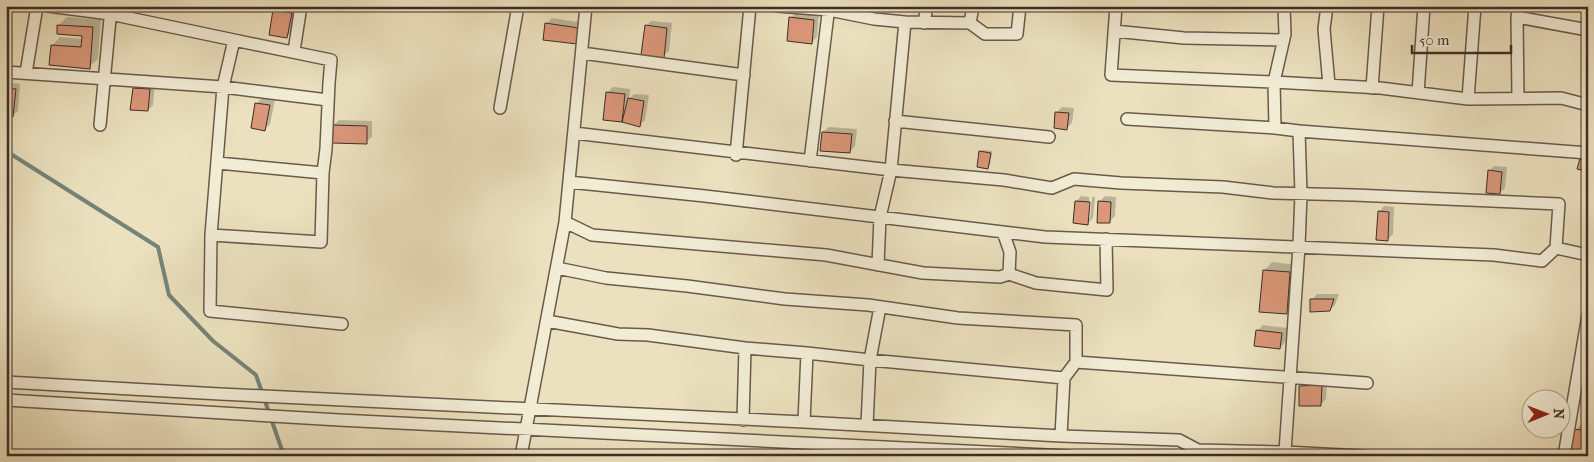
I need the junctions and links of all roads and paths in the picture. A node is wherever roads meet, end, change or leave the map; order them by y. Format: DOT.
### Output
graph roads {
  1 [pos="37,6"];
  2 [pos="48,6"];
  3 [pos="301,6"];
  4 [pos="518,6"];
  5 [pos="586,6"];
  6 [pos="750,6"];
  7 [pos="781,6"];
  8 [pos="876,6"];
  9 [pos="926,6"];
  10 [pos="973,6"];
  11 [pos="1020,6"];
  12 [pos="1116,6"];
  13 [pos="1284,6"];
  14 [pos="1327,6"];
  15 [pos="1378,6"];
  16 [pos="1424,6"];
  17 [pos="1474,6"];
  18 [pos="829,8"];
  19 [pos="111,10"];
  20 [pos="1518,11"];
  21 [pos="874,19"];
  22 [pos="905,22"];
  23 [pos="924,23"];
  24 [pos="970,23"];
  25 [pos="1588,30"];
  26 [pos="1114,31"];
  27 [pos="234,40"];
  28 [pos="1283,40"];
  29 [pos="294,51"];
  30 [pos="582,53"];
  31 [pos="6,72"];
  32 [pos="26,73"];
  33 [pos="744,76"];
  34 [pos="105,78"];
  35 [pos="1274,82"];
  36 [pos="1329,85"];
  37 [pos="223,87"];
  38 [pos="1372,88"];
  39 [pos="1418,93"];
  40 [pos="1518,98"];
  41 [pos="1468,99"];
  42 [pos="328,100"];
  43 [pos="1588,105"];
  44 [pos="500,108"];
  45 [pos="1127,119"];
  46 [pos="895,121"];
  47 [pos="100,125"];
  48 [pos="1275,128"];
  49 [pos="1299,131"];
  50 [pos="574,133"];
  51 [pos="1049,137"];
  52 [pos="1588,153"];
  53 [pos="736,154"];
  54 [pos="810,161"];
  55 [pos="218,163"];
  56 [pos="891,170"];
  57 [pos="322,174"];
  58 [pos="569,182"];
  59 [pos="1302,194"];
  60 [pos="880,217"];
  61 [pos="565,222"];
  62 [pos="1003,232"];
  63 [pos="211,235"];
  64 [pos="1106,239"];
  65 [pos="1299,246"];
  66 [pos="1556,248"];
  67 [pos="1588,255"];
  68 [pos="878,265"];
  69 [pos="557,268"];
  70 [pos="1009,274"];
  71 [pos="880,307"];
  72 [pos="1588,315"];
  73 [pos="547,321"];
  74 [pos="342,324"];
  75 [pos="745,348"];
  76 [pos="807,353"];
  77 [pos="870,360"];
  78 [pos="1076,362"];
  79 [pos="1290,377"];
  80 [pos="1064,378"];
  81 [pos="6,382"];
  82 [pos="1367,383"];
  83 [pos="6,400"];
  84 [pos="530,408"];
  85 [pos="744,420"];
  86 [pos="804,422"];
  87 [pos="867,425"];
  88 [pos="526,429"];
  89 [pos="1061,436"];
  90 [pos="1204,452"];
  91 [pos="1284,454"];
  92 [pos="521,456"];
  93 [pos="1048,456"];
  94 [pos="1068,456"];
  95 [pos="1184,456"];
  96 [pos="1362,456"];
  97 [pos="1564,456"];
  1 -- 32 [label="street"];
  2 -- 19 [label="street"];
  3 -- 29 [label="street"];
  4 -- 44 [label="street"];
  5 -- 30 [label="street"];
  6 -- 33 [label="street"];
  7 -- 18 [label="street"];
  8 -- 21 [label="street"];
  9 -- 23 [label="street"];
  10 -- 24 [label="street"];
  11 -- 24 [label="street"];
  12 -- 26 [label="street"];
  13 -- 28 [label="street"];
  14 -- 36 [label="street"];
  15 -- 38 [label="street"];
  16 -- 39 [label="street"];
  17 -- 41 [label="street"];
  18 -- 21 [label="street"];
  18 -- 54 [label="street"];
  19 -- 27 [label="street"];
  19 -- 34 [label="street"];
  20 -- 25 [label="street"];
  20 -- 40 [label="street"];
  21 -- 22 [label="street"];
  22 -- 23 [label="street"];
  22 -- 46 [label="street"];
  23 -- 24 [label="street"];
  26 -- 28 [label="street"];
  26 -- 35 [label="street"];
  27 -- 29 [label="street"];
  27 -- 37 [label="street"];
  28 -- 35 [label="street"];
  29 -- 42 [label="street"];
  30 -- 33 [label="street"];
  30 -- 50 [label="street"];
  31 -- 32 [label="street"];
  32 -- 34 [label="street"];
  33 -- 53 [label="street"];
  34 -- 37 [label="street"];
  34 -- 47 [label="street"];
  35 -- 36 [label="street"];
  35 -- 48 [label="street"];
  36 -- 38 [label="street"];
  37 -- 42 [label="street"];
  37 -- 55 [label="street"];
  38 -- 39 [label="street"];
  39 -- 41 [label="street"];
  40 -- 41 [label="street"];
  40 -- 43 [label="street"];
  42 -- 57 [label="street"];
  45 -- 48 [label="street"];
  46 -- 51 [label="street"];
  46 -- 56 [label="street"];
  48 -- 49 [label="street"];
  49 -- 52 [label="street"];
  49 -- 59 [label="street"];
  50 -- 53 [label="street"];
  50 -- 58 [label="street"];
  53 -- 54 [label="street"];
  54 -- 56 [label="street"];
  55 -- 57 [label="street"];
  55 -- 63 [label="street"];
  56 -- 59 [label="street"];
  56 -- 60 [label="street"];
  57 -- 63 [label="street"];
  58 -- 60 [label="street"];
  58 -- 61 [label="street"];
  59 -- 65 [label="street"];
  59 -- 66 [label="street"];
  60 -- 62 [label="street"];
  60 -- 68 [label="street"];
  61 -- 68 [label="street"];
  61 -- 69 [label="street"];
  62 -- 64 [label="street"];
  62 -- 70 [label="street"];
  63 -- 74 [label="street"];
  64 -- 65 [label="street"];
  64 -- 70 [label="street"];
  65 -- 66 [label="street"];
  65 -- 79 [label="street"];
  66 -- 67 [label="street"];
  68 -- 70 [label="street"];
  69 -- 71 [label="street"];
  69 -- 73 [label="street"];
  71 -- 77 [label="street"];
  71 -- 78 [label="street"];
  72 -- 97 [label="street"];
  73 -- 75 [label="street"];
  73 -- 84 [label="street"];
  75 -- 76 [label="street"];
  75 -- 85 [label="street"];
  76 -- 77 [label="street"];
  76 -- 86 [label="street"];
  77 -- 80 [label="street"];
  77 -- 87 [label="street"];
  78 -- 79 [label="street"];
  78 -- 80 [label="street"];
  79 -- 82 [label="street"];
  79 -- 91 [label="street"];
  80 -- 89 [label="street"];
  81 -- 84 [label="street"];
  83 -- 88 [label="street"];
  84 -- 85 [label="street"];
  84 -- 88 [label="street"];
  85 -- 86 [label="street"];
  86 -- 87 [label="street"];
  87 -- 89 [label="street"];
  88 -- 92 [label="street"];
  88 -- 93 [label="street"];
  89 -- 90 [label="street"];
  90 -- 91 [label="street"];
  90 -- 95 [label="street"];
  91 -- 96 [label="street"];
  93 -- 94 [label="street"];
}
